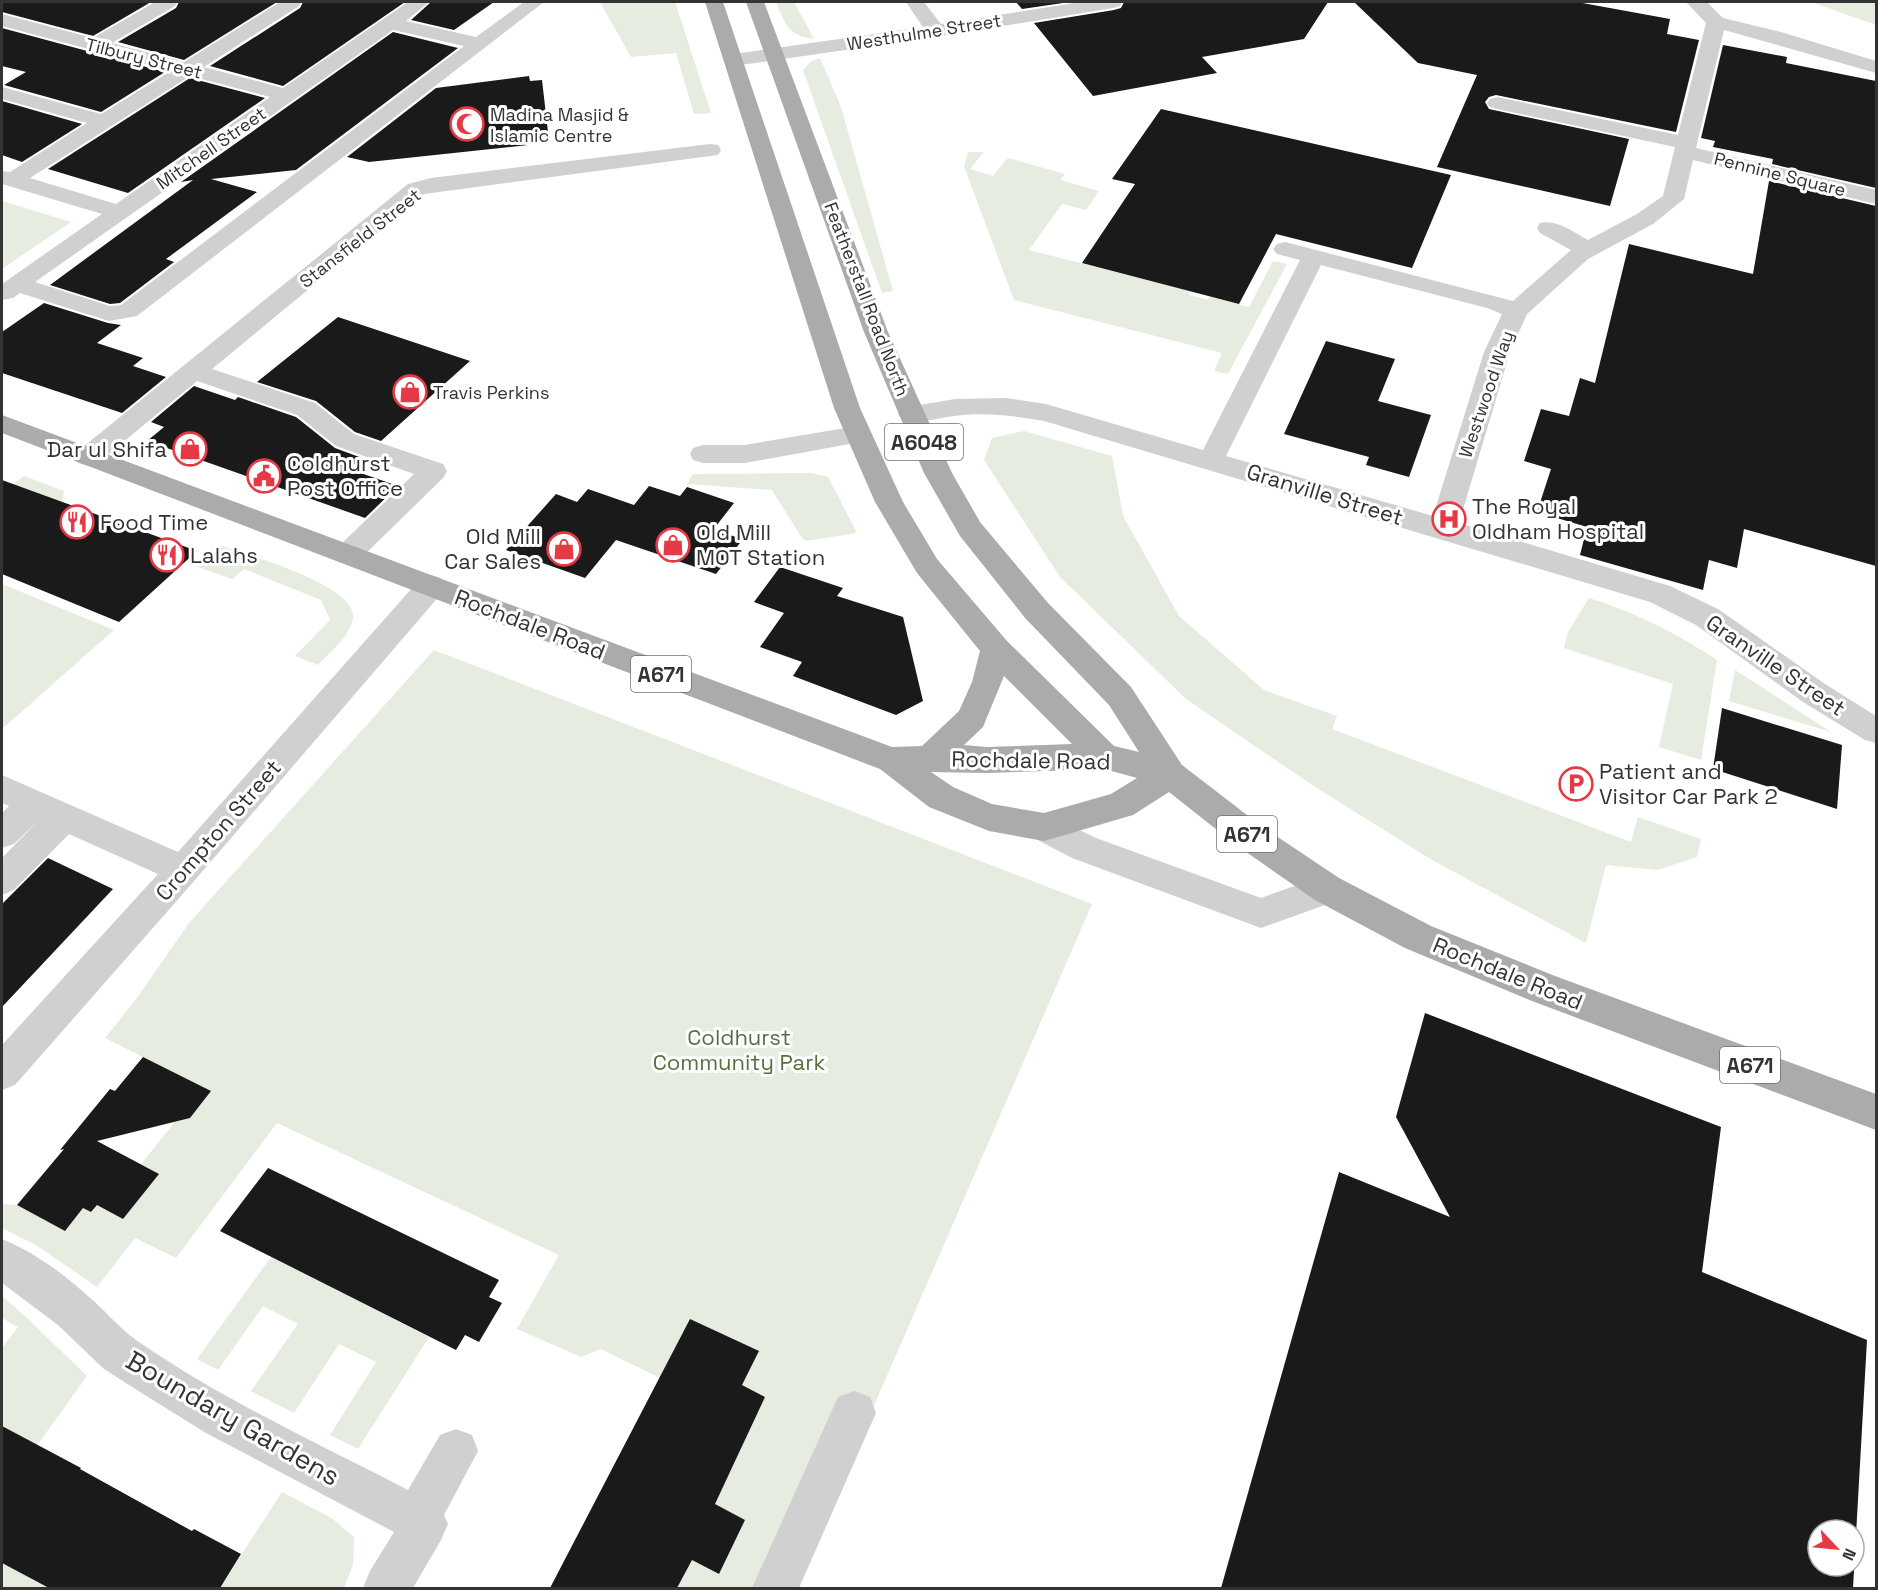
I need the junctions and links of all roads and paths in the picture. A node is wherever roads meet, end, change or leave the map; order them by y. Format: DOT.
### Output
graph roads {
  1 [pos="168,2"];
  2 [pos="292,2"];
  3 [pos="420,2"];
  4 [pos="535,2"];
  5 [pos="714,2"];
  6 [pos="755,2"];
  7 [pos="915,2"];
  8 [pos="1113,2"];
  9 [pos="1695,2"];
  10 [pos="2,20"];
  11 [pos="1716,22"];
  12 [pos="390,23"];
  13 [pos="936,31"];
  14 [pos="479,44"];
  15 [pos="95,45"];
  16 [pos="776,54"];
  17 [pos="735,60"];
  18 [pos="1876,67"];
  19 [pos="187,69"];
  20 [pos="2,93"];
  21 [pos="286,94"];
  22 [pos="1497,103"];
  23 [pos="105,122"];
  24 [pos="1685,147"];
  25 [pos="695,148"];
  26 [pos="8,179"];
  27 [pos="1876,196"];
  28 [pos="119,212"];
  29 [pos="1548,228"];
  30 [pos="1285,249"];
  31 [pos="1587,249"];
  32 [pos="1314,256"];
  33 [pos="9,290"];
  34 [pos="1516,311"];
  35 [pos="192,371"];
  36 [pos="911,414"];
  37 [pos="2,424"];
  38 [pos="857,435"];
  39 [pos="703,454"];
  40 [pos="88,457"];
  41 [pos="1211,460"];
  42 [pos="1443,529"];
  43 [pos="348,554"];
  44 [pos="431,586"];
  45 [pos="996,649"];
  46 [pos="1876,731"];
  47 [pos="1104,756"];
  48 [pos="929,759"];
  49 [pos="891,760"];
  50 [pos="1170,774"];
  51 [pos="2,788"];
  52 [pos="34,803"];
  53 [pos="65,816"];
  54 [pos="1044,827"];
  55 [pos="2,834"];
  56 [pos="183,870"];
  57 [pos="2,880"];
  58 [pos="1327,890"];
  59 [pos="2,1072"];
  60 [pos="1876,1112"];
  61 [pos="2,1260"];
  62 [pos="854,1413"];
  63 [pos="456,1451"];
  64 [pos="417,1520"];
  65 [pos="387,1588"];
  66 [pos="775,1588"];
  1 -- 15 [label="street"];
  2 -- 19 [label="street"];
  3 -- 12 [label="street, Mitchell Street"];
  4 -- 14 [label="street"];
  5 -- 17 [label="main road, A6048"];
  6 -- 16 [label="main road, Featherstall Road North / A6048"];
  7 -- 13 [label="street"];
  8 -- 13 [label="street, Westhulme Street"];
  9 -- 11 [label="street"];
  10 -- 15 [label="street, Tilbury Street"];
  11 -- 18 [label="street"];
  11 -- 24 [label="street, Westwood Way"];
  12 -- 14 [label="street"];
  12 -- 21 [label="street, Mitchell Street"];
  13 -- 16 [label="street, Westhulme Street"];
  14 -- 33 [label="street"];
  15 -- 19 [label="street, Tilbury Street"];
  16 -- 17 [label="street, Westhulme Street"];
  16 -- 36 [label="main road, Featherstall Road North / A6048"];
  17 -- 38 [label="main road, A6048"];
  19 -- 21 [label="street, Tilbury Street"];
  19 -- 23 [label="street"];
  20 -- 23 [label="street"];
  21 -- 28 [label="street, Mitchell Street"];
  22 -- 24 [label="street, Pennine Square"];
  23 -- 26 [label="street"];
  24 -- 27 [label="street, Pennine Square"];
  24 -- 31 [label="street, Westwood Way"];
  25 -- 35 [label="street, Stansfield Street"];
  26 -- 28 [label="street"];
  28 -- 33 [label="street, Mitchell Street"];
  29 -- 31 [label="street"];
  30 -- 32 [label="street"];
  31 -- 34 [label="street, Westwood Way"];
  32 -- 34 [label="street"];
  32 -- 41 [label="street"];
  34 -- 42 [label="street, Westwood Way"];
  35 -- 40 [label="street, Stansfield Street"];
  35 -- 43 [label="street"];
  36 -- 41 [label="street, Granville Street"];
  36 -- 50 [label="main road, Featherstall Road North / A6048"];
  37 -- 40 [label="main road, Rochdale Road / A671"];
  38 -- 39 [label="street"];
  38 -- 45 [label="main road, A6048"];
  40 -- 43 [label="main road, Rochdale Road / A671"];
  41 -- 42 [label="street, Granville Street"];
  42 -- 46 [label="street, Granville Street"];
  43 -- 44 [label="main road, Rochdale Road / A671"];
  44 -- 49 [label="main road, Rochdale Road / A671"];
  44 -- 56 [label="street, Crompton Street"];
  45 -- 47 [label="main road, A6048"];
  45 -- 48 [label="main road"];
  47 -- 48 [label="main road, Rochdale Road / A671"];
  47 -- 50 [label="main road, Rochdale Road / A671"];
  48 -- 49 [label="main road, Rochdale Road / A671"];
  49 -- 54 [label="main road, Rochdale Road / A671"];
  50 -- 54 [label="main road, Rochdale Road / A671"];
  50 -- 58 [label="main road, Rochdale Road / A671"];
  51 -- 52 [label="street"];
  52 -- 53 [label="street"];
  52 -- 55 [label="street"];
  53 -- 56 [label="street"];
  53 -- 57 [label="street"];
  54 -- 58 [label="street"];
  56 -- 59 [label="street, Crompton Street"];
  58 -- 60 [label="main road, Rochdale Road / A671"];
  61 -- 64 [label="street, Boundary Gardens"];
  62 -- 66 [label="street"];
  63 -- 64 [label="street"];
  64 -- 65 [label="street"];
}
